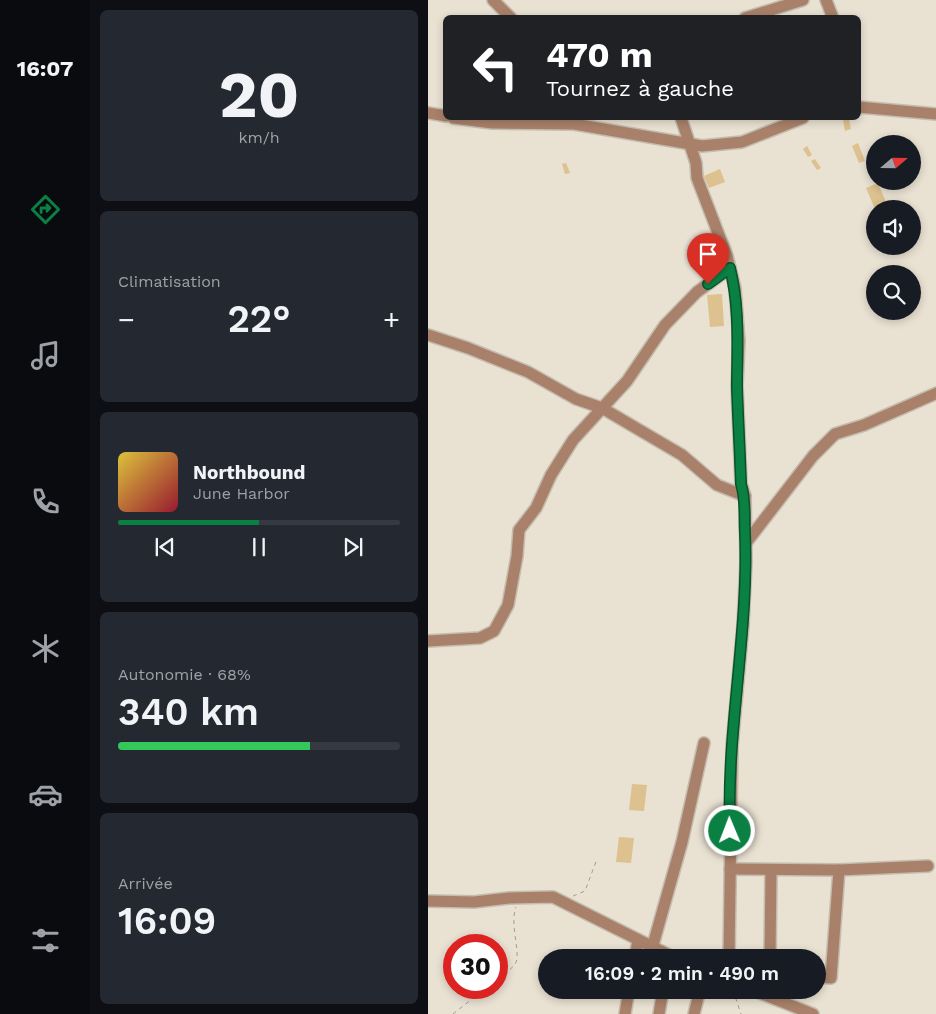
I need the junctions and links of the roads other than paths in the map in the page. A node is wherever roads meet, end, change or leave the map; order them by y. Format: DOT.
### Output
graph roads {
  1 [pos="494,0"];
  2 [pos="803,0"];
  3 [pos="826,0"];
  4 [pos="508,15"];
  5 [pos="755,15"];
  6 [pos="831,15"];
  7 [pos="861,99"];
  8 [pos="861,107"];
  9 [pos="878,108"];
  10 [pos="428,113"];
  11 [pos="936,114"];
  12 [pos="443,116"];
  13 [pos="469,120"];
  14 [pos="682,120"];
  15 [pos="798,120"];
  16 [pos="691,145"];
  17 [pos="730,268"];
  18 [pos="428,335"];
  19 [pos="936,393"];
  20 [pos="602,408"];
  21 [pos="745,496"];
  22 [pos="746,543"];
  23 [pos="428,641"];
  24 [pos="704,744"];
  25 [pos="928,866"];
  26 [pos="730,869"];
  27 [pos="771,870"];
  28 [pos="839,870"];
  29 [pos="428,901"];
  30 [pos="638,940"];
  31 [pos="653,945"];
  32 [pos="636,949"];
  33 [pos="660,949"];
  34 [pos="729,949"];
  35 [pos="770,949"];
  36 [pos="826,978"];
  37 [pos="628,999"];
  38 [pos="662,999"];
  39 [pos="698,999"];
  40 [pos="775,999"];
  41 [pos="625,1014"];
  42 [pos="659,1014"];
  43 [pos="694,1014"];
  44 [pos="813,1014"];
  1 -- 4 [label="street"];
  2 -- 5 [label="street"];
  3 -- 6 [label="street"];
  7 -- 9 [label="street"];
  8 -- 9 [label="street"];
  9 -- 11 [label="street"];
  10 -- 12 [label="street"];
  13 -- 16 [label="street"];
  14 -- 16 [label="street"];
  15 -- 16 [label="street"];
  16 -- 17 [label="street"];
  17 -- 20 [label="street"];
  17 -- 21 [label="street"];
  18 -- 20 [label="street"];
  19 -- 22 [label="street"];
  20 -- 21 [label="street"];
  20 -- 23 [label="street"];
  21 -- 22 [label="street"];
  22 -- 26 [label="street"];
  24 -- 31 [label="street"];
  25 -- 28 [label="street"];
  26 -- 27 [label="street"];
  26 -- 34 [label="street"];
  27 -- 28 [label="street"];
  27 -- 35 [label="street"];
  28 -- 36 [label="street"];
  29 -- 30 [label="street"];
  30 -- 31 [label="street"];
  30 -- 32 [label="street"];
  31 -- 33 [label="street"];
  37 -- 41 [label="street"];
  38 -- 42 [label="street"];
  39 -- 43 [label="street"];
  40 -- 44 [label="street"];
}
